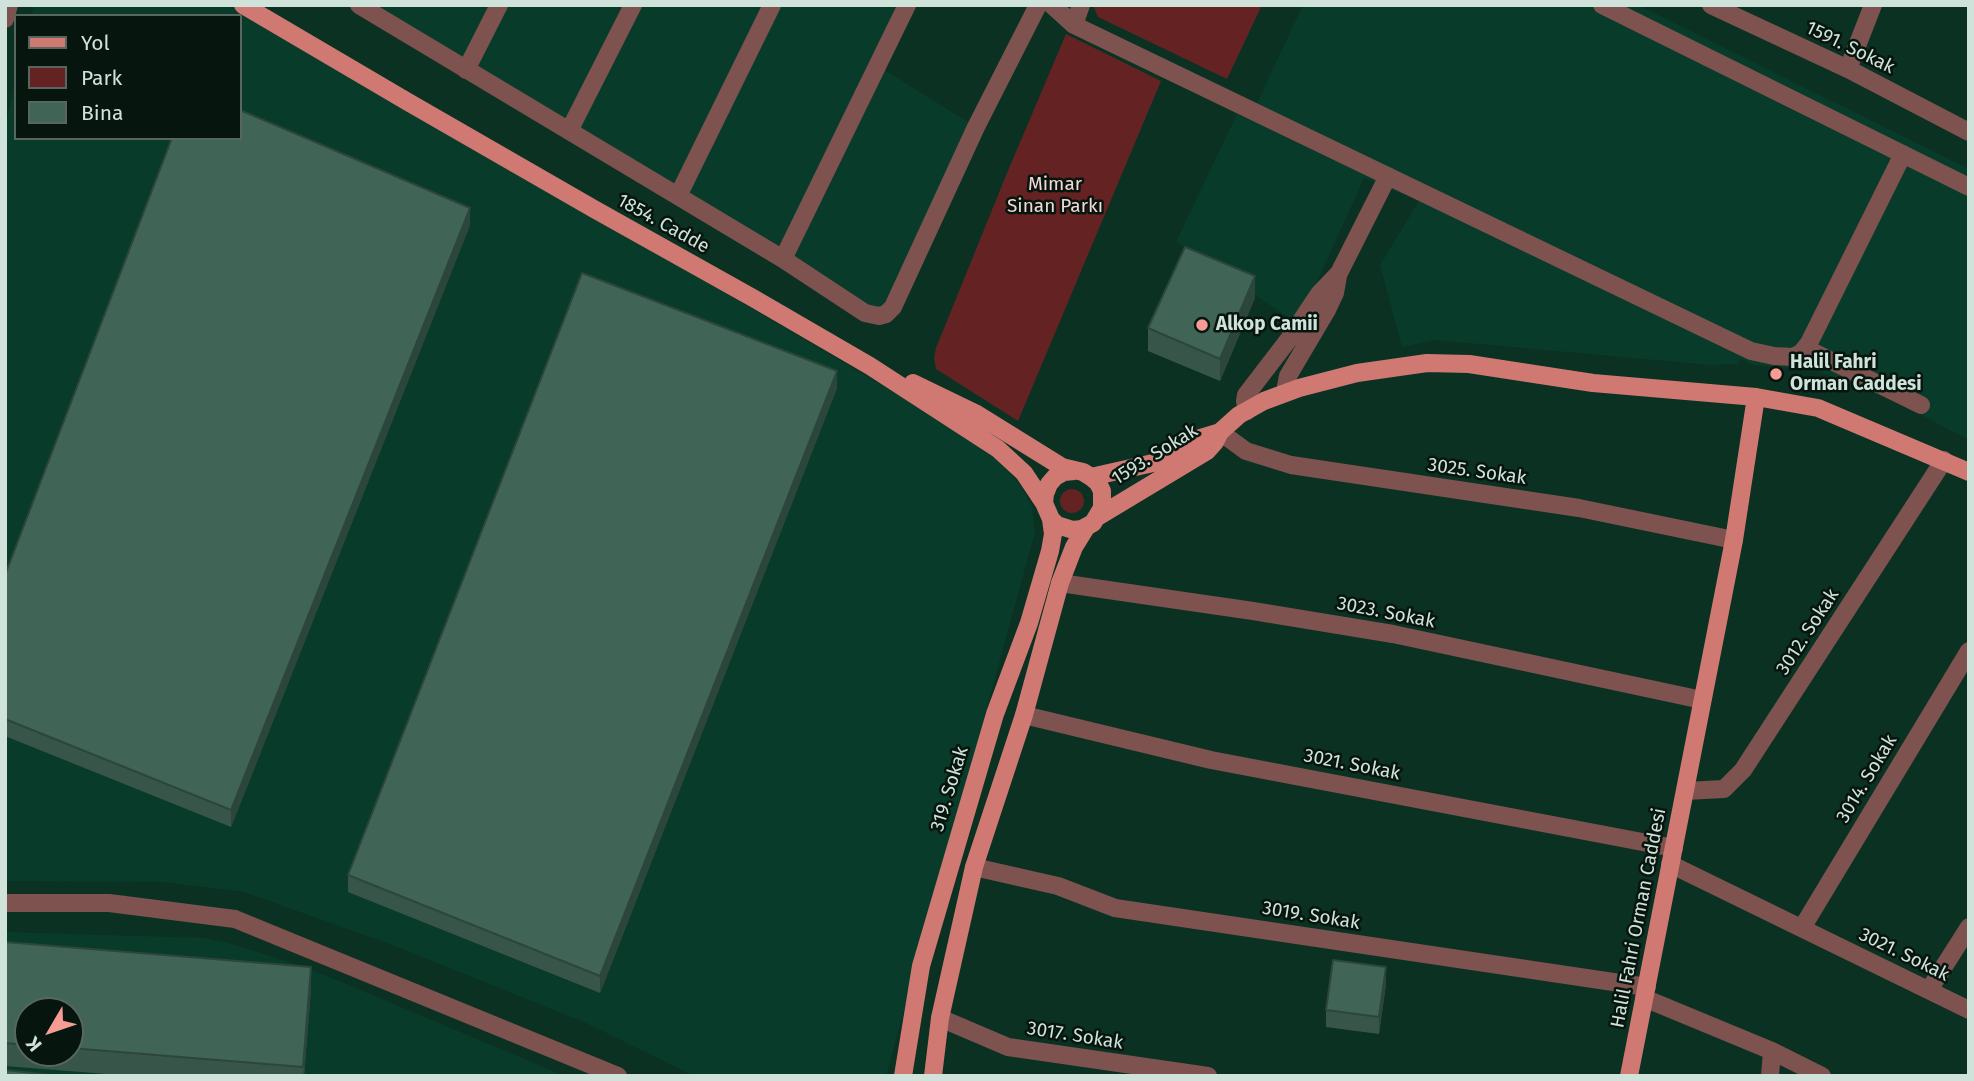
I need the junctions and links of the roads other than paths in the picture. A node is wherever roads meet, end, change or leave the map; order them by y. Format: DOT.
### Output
graph roads {
  1 [pos="9,5"];
  2 [pos="243,5"];
  3 [pos="359,5"];
  4 [pos="499,5"];
  5 [pos="633,5"];
  6 [pos="772,5"];
  7 [pos="907,5"];
  8 [pos="1038,5"];
  9 [pos="1052,5"];
  10 [pos="1081,5"];
  11 [pos="1602,5"];
  12 [pos="1711,5"];
  13 [pos="1874,5"];
  14 [pos="5,19"];
  15 [pos="1073,25"];
  16 [pos="1848,69"];
  17 [pos="466,70"];
  18 [pos="569,131"];
  19 [pos="1969,132"];
  20 [pos="1903,154"];
  21 [pos="1388,176"];
  22 [pos="1969,187"];
  23 [pos="678,196"];
  24 [pos="783,259"];
  25 [pos="1339,273"];
  26 [pos="1289,339"];
  27 [pos="1306,347"];
  28 [pos="1805,348"];
  29 [pos="870,366"];
  30 [pos="1288,391"];
  31 [pos="1756,397"];
  32 [pos="1921,405"];
  33 [pos="1247,411"];
  34 [pos="1220,432"];
  35 [pos="1944,460"];
  36 [pos="1969,472"];
  37 [pos="1083,474"];
  38 [pos="1048,511"];
  39 [pos="1093,521"];
  40 [pos="1734,540"];
  41 [pos="1060,583"];
  42 [pos="1969,652"];
  43 [pos="1702,700"];
  44 [pos="1024,715"];
  45 [pos="1685,792"];
  46 [pos="1672,856"];
  47 [pos="974,867"];
  48 [pos="5,903"];
  49 [pos="1802,928"];
  50 [pos="1969,928"];
  51 [pos="1929,990"];
  52 [pos="1646,992"];
  53 [pos="1969,1010"];
  54 [pos="940,1018"];
  55 [pos="1773,1051"];
  56 [pos="618,1076"];
  57 [pos="903,1076"];
  58 [pos="933,1076"];
  59 [pos="1208,1076"];
  60 [pos="1629,1076"];
  61 [pos="1770,1076"];
  62 [pos="1822,1076"];
  1 -- 14 [label="street"];
  2 -- 29 [label="main road, 1854. Cadde"];
  3 -- 17 [label="street"];
  4 -- 17 [label="street"];
  5 -- 18 [label="street"];
  6 -- 23 [label="street"];
  7 -- 24 [label="street"];
  8 -- 24 [label="street"];
  9 -- 15 [label="street"];
  10 -- 15 [label="street"];
  11 -- 20 [label="street"];
  12 -- 16 [label="street, 1591. Sokak"];
  13 -- 16 [label="street"];
  15 -- 21 [label="street"];
  16 -- 19 [label="street, 1591. Sokak"];
  17 -- 18 [label="street"];
  18 -- 23 [label="street"];
  20 -- 22 [label="street"];
  20 -- 28 [label="street"];
  21 -- 25 [label="street"];
  21 -- 28 [label="street"];
  23 -- 24 [label="street"];
  25 -- 26 [label="street"];
  25 -- 27 [label="street"];
  26 -- 27 [label="street"];
  26 -- 33 [label="street"];
  27 -- 30 [label="street"];
  28 -- 32 [label="street"];
  29 -- 37 [label="main road"];
  29 -- 38 [label="main road, 1854. Cadde"];
  30 -- 31 [label="main road"];
  30 -- 33 [label="main road"];
  31 -- 35 [label="main road"];
  31 -- 40 [label="main road, Halil Fahri Orman Caddesi"];
  33 -- 34 [label="main road"];
  34 -- 37 [label="main road, 1593. Sokak"];
  34 -- 39 [label="main road, 1593. Sokak"];
  34 -- 40 [label="street, 3025. Sokak"];
  35 -- 36 [label="main road"];
  35 -- 45 [label="street, 3012. Sokak"];
  37 -- 38 [label="main road"];
  37 -- 39 [label="main road"];
  38 -- 39 [label="main road"];
  38 -- 57 [label="main road, 319. Sokak"];
  39 -- 41 [label="main road"];
  40 -- 43 [label="main road, Halil Fahri Orman Caddesi"];
  41 -- 43 [label="street, 3023. Sokak"];
  41 -- 44 [label="main road"];
  42 -- 49 [label="street, 3014. Sokak"];
  43 -- 45 [label="main road, Halil Fahri Orman Caddesi"];
  44 -- 46 [label="street, 3021. Sokak"];
  44 -- 47 [label="main road"];
  45 -- 46 [label="main road, Halil Fahri Orman Caddesi"];
  46 -- 49 [label="street, 3021. Sokak"];
  46 -- 52 [label="main road, Halil Fahri Orman Caddesi"];
  47 -- 52 [label="street, 3019. Sokak"];
  47 -- 54 [label="main road"];
  48 -- 56 [label="street"];
  49 -- 51 [label="street, 3021. Sokak"];
  50 -- 51 [label="street"];
  51 -- 53 [label="street, 3021. Sokak"];
  52 -- 55 [label="street, 3019. Sokak"];
  52 -- 60 [label="main road, Halil Fahri Orman Caddesi"];
  54 -- 58 [label="main road"];
  54 -- 59 [label="street, 3017. Sokak"];
  55 -- 61 [label="street"];
  55 -- 62 [label="street, 3019. Sokak"];
}
